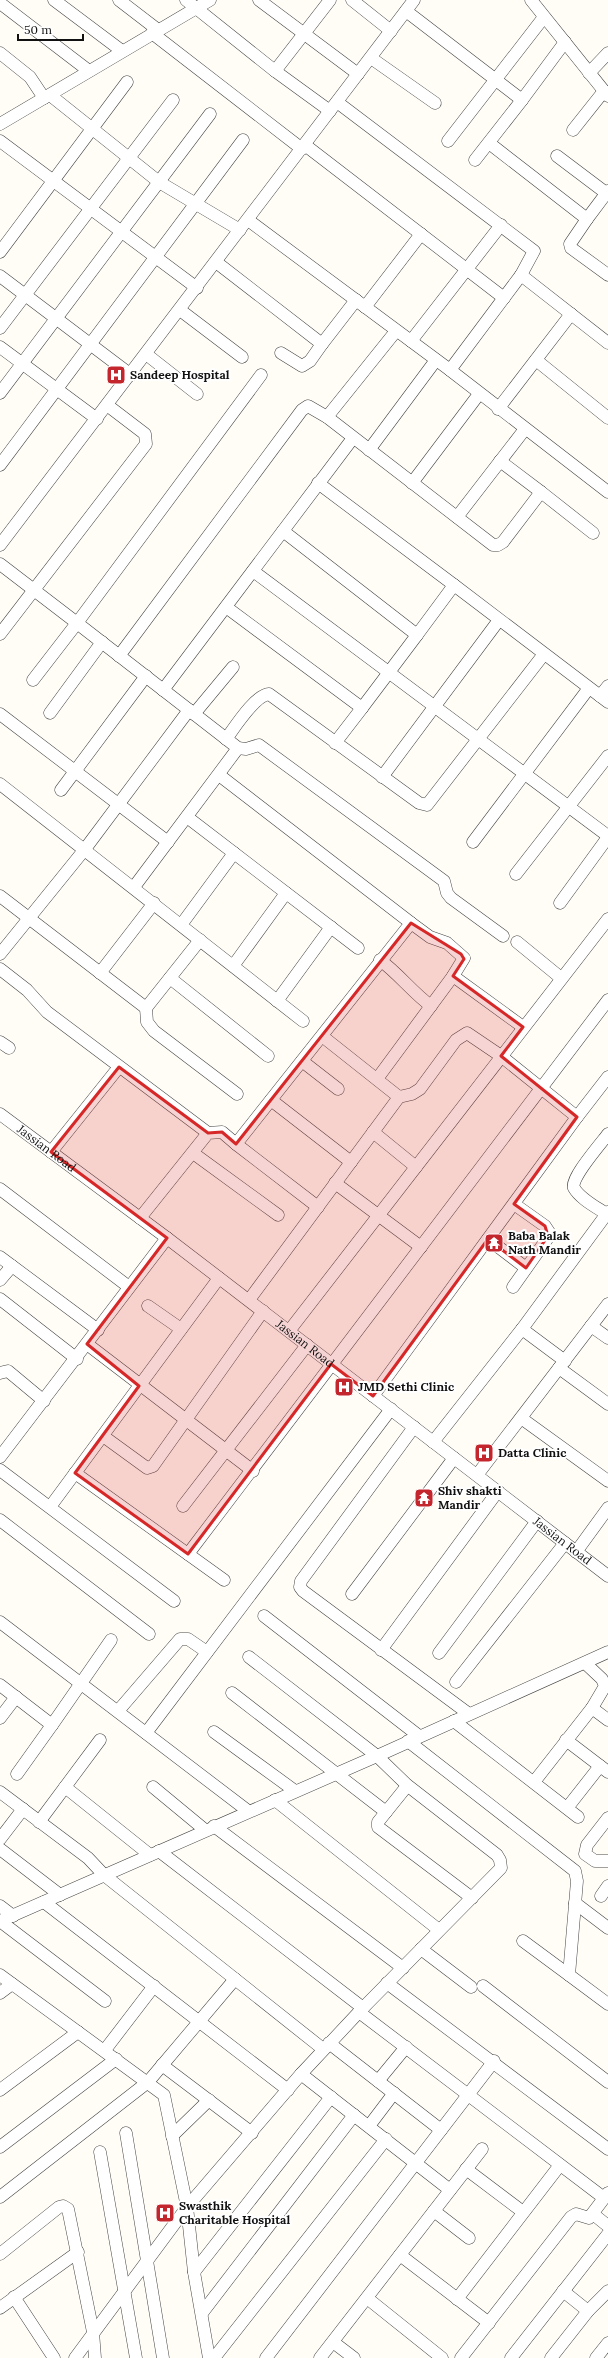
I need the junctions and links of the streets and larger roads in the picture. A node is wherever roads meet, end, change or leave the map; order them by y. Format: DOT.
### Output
graph roads {
  1 [pos="54,0"];
  2 [pos="119,0"];
  3 [pos="186,0"];
  4 [pos="210,0"];
  5 [pos="259,0"];
  6 [pos="330,0"];
  7 [pos="352,0"];
  8 [pos="414,0"];
  9 [pos="531,0"];
  10 [pos="0,3"];
  11 [pos="196,8"];
  12 [pos="406,11"];
  13 [pos="544,17"];
  14 [pos="155,31"];
  15 [pos="391,31"];
  16 [pos="304,34"];
  17 [pos="565,42"];
  18 [pos="122,51"];
  19 [pos="0,53"];
  20 [pos="608,53"];
  21 [pos="371,58"];
  22 [pos="89,71"];
  23 [pos="275,71"];
  24 [pos="589,73"];
  25 [pos="358,74"];
  26 [pos="495,79"];
  27 [pos="127,82"];
  28 [pos="606,93"];
  29 [pos="47,96"];
  30 [pos="173,100"];
  31 [pos="522,100"];
  32 [pos="435,103"];
  33 [pos="334,107"];
  34 [pos="210,114"];
  35 [pos="0,124"];
  36 [pos="91,129"];
  37 [pos="573,130"];
  38 [pos="242,140"];
  39 [pos="0,141"];
  40 [pos="448,141"];
  41 [pos="488,143"];
  42 [pos="303,147"];
  43 [pos="557,156"];
  44 [pos="129,158"];
  45 [pos="475,160"];
  46 [pos="54,181"];
  47 [pos="159,182"];
  48 [pos="607,192"];
  49 [pos="195,204"];
  50 [pos="91,209"];
  51 [pos="587,219"];
  52 [pos="248,220"];
  53 [pos="501,225"];
  54 [pos="240,230"];
  55 [pos="122,232"];
  56 [pos="421,234"];
  57 [pos="0,252"];
  58 [pos="156,257"];
  59 [pos="216,262"];
  60 [pos="467,269"];
  61 [pos="521,275"];
  62 [pos="608,275"];
  63 [pos="0,276"];
  64 [pos="196,288"];
  65 [pos="25,295"];
  66 [pos="504,298"];
  67 [pos="360,304"];
  68 [pos="180,310"];
  69 [pos="571,314"];
  70 [pos="55,318"];
  71 [pos="0,328"];
  72 [pos="396,331"];
  73 [pos="411,342"];
  74 [pos="608,343"];
  75 [pos="89,344"];
  76 [pos="322,344"];
  77 [pos="0,347"];
  78 [pos="281,353"];
  79 [pos="146,354"];
  80 [pos="242,357"];
  81 [pos="436,360"];
  82 [pos="536,360"];
  83 [pos="22,364"];
  84 [pos="450,370"];
  85 [pos="130,375"];
  86 [pos="262,375"];
  87 [pos="56,389"];
  88 [pos="0,393"];
  89 [pos="197,394"];
  90 [pos="479,394"];
  91 [pos="107,405"];
  92 [pos="498,409"];
  93 [pos="327,417"];
  94 [pos="608,418"];
  95 [pos="96,419"];
  96 [pos="525,429"];
  97 [pos="353,438"];
  98 [pos="369,450"];
  99 [pos="500,461"];
  100 [pos="0,465"];
  101 [pos="318,483"];
  102 [pos="412,483"];
  103 [pos="541,492"];
  104 [pos="608,492"];
  105 [pos="457,517"];
  106 [pos="283,531"];
  107 [pos="593,532"];
  108 [pos="0,545"];
  109 [pos="0,564"];
  110 [pos="253,571"];
  111 [pos="454,585"];
  112 [pos="35,591"];
  113 [pos="226,606"];
  114 [pos="499,620"];
  115 [pos="77,623"];
  116 [pos="0,634"];
  117 [pos="417,635"];
  118 [pos="102,642"];
  119 [pos="544,654"];
  120 [pos="119,656"];
  121 [pos="233,667"];
  122 [pos="389,673"];
  123 [pos="146,676"];
  124 [pos="33,680"];
  125 [pos="608,686"];
  126 [pos="589,688"];
  127 [pos="163,690"];
  128 [pos="604,699"];
  129 [pos="435,707"];
  130 [pos="362,708"];
  131 [pos="192,712"];
  132 [pos="50,713"];
  133 [pos="0,714"];
  134 [pos="226,738"];
  135 [pos="478,740"];
  136 [pos="335,743"];
  137 [pos="238,748"];
  138 [pos="608,756"];
  139 [pos="75,771"];
  140 [pos="524,774"];
  141 [pos="219,775"];
  142 [pos="382,777"];
  143 [pos="0,784"];
  144 [pos="62,790"];
  145 [pos="119,804"];
  146 [pos="569,807"];
  147 [pos="187,817"];
  148 [pos="608,837"];
  149 [pos="168,842"];
  150 [pos="473,842"];
  151 [pos="85,849"];
  152 [pos="234,853"];
  153 [pos="516,874"];
  154 [pos="134,887"];
  155 [pos="286,893"];
  156 [pos="0,896"];
  157 [pos="154,903"];
  158 [pos="560,903"];
  159 [pos="29,919"];
  160 [pos="608,919"];
  161 [pos="411,923"];
  162 [pos="181,925"];
  163 [pos="330,927"];
  164 [pos="504,936"];
  165 [pos="200,940"];
  166 [pos="517,942"];
  167 [pos="358,948"];
  168 [pos="0,954"];
  169 [pos="380,960"];
  170 [pos="233,966"];
  171 [pos="0,969"];
  172 [pos="100,973"];
  173 [pos="453,976"];
  174 [pos="170,978"];
  175 [pos="562,978"];
  176 [pos="608,1000"];
  177 [pos="277,1001"];
  178 [pos="431,1006"];
  179 [pos="146,1008"];
  180 [pos="303,1021"];
  181 [pos="523,1027"];
  182 [pos="322,1036"];
  183 [pos="268,1056"];
  184 [pos="501,1056"];
  185 [pos="302,1061"];
  186 [pos="119,1067"];
  187 [pos="608,1077"];
  188 [pos="377,1080"];
  189 [pos="541,1088"];
  190 [pos="338,1089"];
  191 [pos="236,1094"];
  192 [pos="399,1097"];
  193 [pos="271,1100"];
  194 [pos="0,1114"];
  195 [pos="578,1117"];
  196 [pos="373,1132"];
  197 [pos="208,1133"];
  198 [pos="608,1134"];
  199 [pos="236,1144"];
  200 [pos="51,1152"];
  201 [pos="193,1153"];
  202 [pos="351,1162"];
  203 [pos="416,1167"];
  204 [pos="335,1183"];
  205 [pos="0,1189"];
  206 [pos="514,1204"];
  207 [pos="318,1207"];
  208 [pos="608,1214"];
  209 [pos="278,1215"];
  210 [pos="379,1216"];
  211 [pos="140,1218"];
  212 [pos="167,1238"];
  213 [pos="488,1239"];
  214 [pos="420,1247"];
  215 [pos="0,1257"];
  216 [pos="12,1266"];
  217 [pos="526,1268"];
  218 [pos="219,1278"];
  219 [pos="0,1280"];
  220 [pos="513,1286"];
  221 [pos="129,1287"];
  222 [pos="0,1299"];
  223 [pos="249,1300"];
  224 [pos="608,1304"];
  225 [pos="148,1306"];
  226 [pos="263,1311"];
  227 [pos="592,1326"];
  228 [pos="181,1329"];
  229 [pos="522,1329"];
  230 [pos="98,1330"];
  231 [pos="289,1331"];
  232 [pos="608,1338"];
  233 [pos="87,1344"];
  234 [pos="307,1345"];
  235 [pos="76,1359"];
  236 [pos="331,1364"];
  237 [pos="562,1364"];
  238 [pos="0,1373"];
  239 [pos="139,1386"];
  240 [pos="373,1396"];
  241 [pos="44,1400"];
  242 [pos="608,1404"];
  243 [pos="390,1409"];
  244 [pos="521,1418"];
  245 [pos="186,1421"];
  246 [pos="414,1427"];
  247 [pos="103,1436"];
  248 [pos="433,1442"];
  249 [pos="225,1450"];
  250 [pos="0,1457"];
  251 [pos="454,1458"];
  252 [pos="0,1470"];
  253 [pos="254,1471"];
  254 [pos="75,1473"];
  255 [pos="477,1475"];
  256 [pos="608,1481"];
  257 [pos="498,1491"];
  258 [pos="183,1506"];
  259 [pos="50,1507"];
  260 [pos="608,1508"];
  261 [pos="0,1520"];
  262 [pos="537,1522"];
  263 [pos="565,1543"];
  264 [pos="576,1552"];
  265 [pos="188,1554"];
  266 [pos="608,1576"];
  267 [pos="224,1580"];
  268 [pos="352,1594"];
  269 [pos="174,1601"];
  270 [pos="264,1616"];
  271 [pos="0,1622"];
  272 [pos="149,1634"];
  273 [pos="111,1640"];
  274 [pos="381,1650"];
  275 [pos="207,1652"];
  276 [pos="608,1652"];
  277 [pos="439,1653"];
  278 [pos="249,1657"];
  279 [pos="585,1663"];
  280 [pos="456,1682"];
  281 [pos="80,1683"];
  282 [pos="0,1685"];
  283 [pos="232,1693"];
  284 [pos="16,1697"];
  285 [pos="592,1708"];
  286 [pos="118,1711"];
  287 [pos="469,1714"];
  288 [pos="0,1718"];
  289 [pos="608,1720"];
  290 [pos="454,1721"];
  291 [pos="52,1725"];
  292 [pos="214,1732"];
  293 [pos="146,1733"];
  294 [pos="419,1736"];
  295 [pos="100,1740"];
  296 [pos="566,1740"];
  297 [pos="408,1742"];
  298 [pos="377,1756"];
  299 [pos="604,1769"];
  300 [pos="336,1773"];
  301 [pos="17,1774"];
  302 [pos="534,1782"];
  303 [pos="407,1786"];
  304 [pos="153,1787"];
  305 [pos="65,1788"];
  306 [pos="295,1791"];
  307 [pos="0,1792"];
  308 [pos="275,1800"];
  309 [pos="567,1808"];
  310 [pos="22,1809"];
  311 [pos="248,1811"];
  312 [pos="386,1812"];
  313 [pos="578,1817"];
  314 [pos="608,1818"];
  315 [pos="39,1822"];
  316 [pos="210,1828"];
  317 [pos="0,1839"];
  318 [pos="0,1849"];
  319 [pos="154,1853"];
  320 [pos="608,1861"];
  321 [pos="104,1875"];
  322 [pos="60,1894"];
  323 [pos="472,1898"];
  324 [pos="44,1902"];
  325 [pos="575,1903"];
  326 [pos="0,1906"];
  327 [pos="13,1916"];
  328 [pos="0,1921"];
  329 [pos="608,1928"];
  330 [pos="439,1930"];
  331 [pos="523,1941"];
  332 [pos="421,1949"];
  333 [pos="402,1968"];
  334 [pos="0,1975"];
  335 [pos="569,1975"];
  336 [pos="235,1979"];
  337 [pos="387,1983"];
  338 [pos="12,1984"];
  339 [pos="154,1986"];
  340 [pos="0,1993"];
  341 [pos="105,2001"];
  342 [pos="608,2004"];
  343 [pos="361,2010"];
  344 [pos="200,2021"];
  345 [pos="78,2032"];
  346 [pos="108,2046"];
  347 [pos="326,2046"];
  348 [pos="406,2047"];
  349 [pos="116,2059"];
  350 [pos="494,2061"];
  351 [pos="162,2065"];
  352 [pos="301,2074"];
  353 [pos="378,2081"];
  354 [pos="148,2082"];
  355 [pos="608,2082"];
  356 [pos="0,2090"];
  357 [pos="288,2090"];
  358 [pos="394,2093"];
  359 [pos="469,2094"];
  360 [pos="331,2097"];
  361 [pos="209,2100"];
  362 [pos="354,2115"];
  363 [pos="369,2126"];
  364 [pos="441,2130"];
  365 [pos="126,2133"];
  366 [pos="252,2133"];
  367 [pos="172,2136"];
  368 [pos="386,2139"];
  369 [pos="0,2147"];
  370 [pos="482,2149"];
  371 [pos="608,2149"];
  372 [pos="100,2152"];
  373 [pos="416,2162"];
  374 [pos="560,2164"];
  375 [pos="466,2169"];
  376 [pos="450,2190"];
  377 [pos="606,2196"];
  378 [pos="0,2197"];
  379 [pos="187,2207"];
  380 [pos="434,2211"];
  381 [pos="523,2212"];
  382 [pos="593,2214"];
  383 [pos="608,2226"];
  384 [pos="608,2234"];
  385 [pos="469,2238"];
  386 [pos="78,2252"];
  387 [pos="0,2254"];
  388 [pos="400,2255"];
  389 [pos="147,2258"];
  390 [pos="194,2272"];
  391 [pos="124,2290"];
  392 [pos="563,2291"];
  393 [pos="608,2291"];
  394 [pos="14,2297"];
  395 [pos="367,2298"];
  396 [pos="457,2299"];
  397 [pos="0,2308"];
  398 [pos="588,2311"];
  399 [pos="202,2313"];
  400 [pos="489,2323"];
  401 [pos="93,2332"];
  402 [pos="333,2342"];
  403 [pos="608,2343"];
  404 [pos="54,2358"];
  405 [pos="75,2358"];
  406 [pos="95,2358"];
  407 [pos="136,2358"];
  408 [pos="163,2358"];
  409 [pos="209,2358"];
  410 [pos="214,2358"];
  411 [pos="266,2358"];
  412 [pos="320,2358"];
  413 [pos="354,2358"];
  414 [pos="442,2358"];
  415 [pos="461,2358"];
  416 [pos="511,2358"];
  417 [pos="551,2358"];
  418 [pos="596,2358"];
  1 -- 18 [label="street"];
  2 -- 14 [label="street"];
  3 -- 11 [label="street"];
  4 -- 11 [label="street"];
  5 -- 16 [label="street"];
  6 -- 16 [label="street"];
  7 -- 15 [label="street"];
  8 -- 12 [label="street"];
  9 -- 13 [label="street"];
  10 -- 22 [label="street"];
  11 -- 14 [label="street"];
  11 -- 23 [label="street"];
  12 -- 15 [label="street"];
  12 -- 26 [label="street"];
  13 -- 17 [label="street"];
  13 -- 26 [label="street"];
  14 -- 18 [label="street"];
  14 -- 42 [label="street"];
  15 -- 21 [label="street"];
  16 -- 23 [label="street"];
  16 -- 25 [label="street"];
  17 -- 24 [label="street"];
  17 -- 31 [label="street"];
  18 -- 22 [label="street"];
  19 -- 29 [label="street"];
  20 -- 24 [label="street"];
  21 -- 25 [label="street"];
  21 -- 32 [label="street"];
  22 -- 29 [label="street"];
  23 -- 33 [label="street"];
  24 -- 28 [label="street"];
  25 -- 33 [label="street"];
  26 -- 31 [label="street"];
  26 -- 40 [label="street"];
  27 -- 36 [label="street"];
  28 -- 37 [label="street"];
  29 -- 35 [label="street"];
  29 -- 36 [label="street"];
  30 -- 44 [label="street"];
  31 -- 41 [label="street"];
  33 -- 42 [label="street"];
  33 -- 53 [label="street"];
  34 -- 47 [label="street"];
  36 -- 44 [label="street"];
  36 -- 46 [label="street"];
  38 -- 49 [label="street"];
  39 -- 46 [label="street"];
  41 -- 45 [label="street"];
  41 -- 51 [label="street"];
  42 -- 52 [label="street"];
  42 -- 56 [label="street"];
  43 -- 48 [label="street"];
  44 -- 47 [label="street"];
  44 -- 50 [label="street"];
  46 -- 50 [label="street"];
  46 -- 57 [label="street"];
  47 -- 49 [label="street"];
  47 -- 55 [label="street"];
  48 -- 51 [label="street"];
  49 -- 54 [label="street"];
  49 -- 58 [label="street"];
  50 -- 55 [label="street"];
  50 -- 65 [label="street"];
  51 -- 62 [label="street"];
  52 -- 54 [label="street"];
  52 -- 67 [label="street"];
  53 -- 60 [label="street"];
  53 -- 61 [label="street"];
  54 -- 59 [label="street"];
  55 -- 58 [label="street"];
  55 -- 70 [label="street"];
  56 -- 60 [label="street"];
  56 -- 67 [label="street"];
  58 -- 64 [label="street"];
  58 -- 75 [label="street"];
  59 -- 64 [label="street"];
  59 -- 76 [label="street"];
  60 -- 66 [label="street"];
  60 -- 73 [label="street"];
  61 -- 66 [label="street"];
  61 -- 69 [label="street"];
  63 -- 65 [label="street"];
  64 -- 68 [label="street"];
  65 -- 70 [label="street"];
  65 -- 71 [label="street"];
  66 -- 84 [label="street"];
  67 -- 72 [label="street"];
  67 -- 76 [label="street"];
  68 -- 79 [label="street"];
  68 -- 80 [label="street"];
  69 -- 74 [label="street"];
  69 -- 82 [label="street"];
  70 -- 75 [label="street"];
  70 -- 83 [label="street"];
  72 -- 73 [label="street"];
  72 -- 93 [label="street"];
  73 -- 81 [label="street"];
  75 -- 85 [label="street"];
  75 -- 87 [label="street"];
  76 -- 78 [label="street"];
  77 -- 83 [label="street"];
  79 -- 85 [label="street"];
  79 -- 89 [label="street"];
  81 -- 84 [label="street"];
  81 -- 98 [label="street"];
  82 -- 92 [label="street"];
  82 -- 94 [label="street"];
  83 -- 87 [label="street"];
  83 -- 88 [label="street"];
  84 -- 90 [label="street"];
  85 -- 91 [label="street"];
  86 -- 115 [label="street"];
  87 -- 95 [label="street"];
  87 -- 100 [label="street"];
  90 -- 92 [label="street"];
  90 -- 102 [label="street"];
  91 -- 95 [label="street"];
  91 -- 112 [label="street"];
  92 -- 96 [label="street"];
  93 -- 97 [label="street"];
  93 -- 120 [label="street"];
  95 -- 108 [label="street"];
  96 -- 99 [label="street"];
  96 -- 104 [label="street"];
  97 -- 98 [label="street"];
  97 -- 101 [label="street"];
  98 -- 102 [label="street"];
  99 -- 103 [label="street"];
  99 -- 105 [label="street"];
  101 -- 106 [label="street"];
  101 -- 111 [label="street"];
  102 -- 105 [label="street"];
  103 -- 105 [label="street"];
  103 -- 107 [label="street"];
  106 -- 110 [label="street"];
  106 -- 117 [label="street"];
  109 -- 112 [label="street"];
  110 -- 113 [label="street"];
  110 -- 122 [label="street"];
  111 -- 114 [label="street"];
  111 -- 117 [label="street"];
  112 -- 115 [label="street"];
  112 -- 116 [label="street"];
  113 -- 127 [label="street"];
  113 -- 130 [label="street"];
  114 -- 119 [label="street"];
  114 -- 129 [label="street"];
  115 -- 118 [label="street"];
  115 -- 124 [label="street"];
  117 -- 122 [label="street"];
  118 -- 120 [label="street"];
  118 -- 132 [label="street"];
  119 -- 126 [label="street"];
  119 -- 135 [label="street"];
  120 -- 123 [label="street"];
  121 -- 131 [label="street"];
  122 -- 129 [label="street"];
  122 -- 130 [label="street"];
  123 -- 127 [label="street"];
  123 -- 139 [label="street"];
  125 -- 128 [label="street"];
  126 -- 128 [label="street"];
  126 -- 140 [label="street"];
  127 -- 131 [label="street"];
  129 -- 135 [label="street"];
  129 -- 142 [label="street"];
  130 -- 136 [label="street"];
  131 -- 134 [label="street"];
  131 -- 145 [label="street"];
  133 -- 139 [label="street"];
  134 -- 136 [label="street"];
  134 -- 137 [label="street"];
  135 -- 140 [label="street"];
  135 -- 142 [label="street"];
  136 -- 142 [label="street"];
  137 -- 141 [label="street"];
  137 -- 164 [label="street"];
  138 -- 146 [label="street"];
  139 -- 144 [label="street"];
  139 -- 145 [label="street"];
  140 -- 146 [label="street"];
  140 -- 150 [label="street"];
  141 -- 147 [label="street"];
  141 -- 161 [label="street"];
  143 -- 151 [label="street"];
  145 -- 149 [label="street"];
  145 -- 151 [label="street"];
  146 -- 148 [label="street"];
  146 -- 153 [label="street"];
  147 -- 149 [label="street"];
  147 -- 152 [label="street"];
  148 -- 158 [label="street"];
  149 -- 154 [label="street"];
  151 -- 154 [label="street"];
  151 -- 159 [label="street"];
  152 -- 155 [label="street"];
  152 -- 162 [label="street"];
  154 -- 157 [label="street"];
  155 -- 163 [label="street"];
  155 -- 170 [label="street"];
  156 -- 159 [label="street"];
  157 -- 162 [label="street"];
  157 -- 172 [label="street"];
  159 -- 168 [label="street"];
  159 -- 172 [label="street"];
  160 -- 175 [label="street"];
  161 -- 169 [label="street"];
  161 -- 173 [label="street"];
  162 -- 165 [label="street"];
  163 -- 167 [label="street"];
  163 -- 177 [label="street"];
  165 -- 170 [label="street"];
  165 -- 174 [label="street"];
  166 -- 175 [label="street"];
  169 -- 178 [label="street"];
  169 -- 182 [label="street"];
  170 -- 177 [label="street"];
  171 -- 186 [label="street"];
  172 -- 179 [label="street"];
  173 -- 178 [label="street"];
  173 -- 181 [label="street"];
  174 -- 179 [label="street"];
  174 -- 183 [label="street"];
  175 -- 181 [label="street"];
  176 -- 189 [label="street"];
  177 -- 180 [label="street"];
  178 -- 188 [label="street"];
  179 -- 191 [label="street"];
  181 -- 184 [label="street"];
  182 -- 185 [label="street"];
  182 -- 188 [label="street"];
  184 -- 189 [label="street"];
  184 -- 192 [label="street"];
  184 -- 203 [label="street"];
  185 -- 190 [label="street"];
  185 -- 193 [label="street"];
  186 -- 197 [label="street"];
  186 -- 200 [label="street"];
  187 -- 195 [label="street"];
  188 -- 192 [label="street"];
  189 -- 195 [label="street"];
  189 -- 214 [label="street"];
  192 -- 196 [label="street"];
  193 -- 199 [label="street"];
  193 -- 202 [label="street"];
  194 -- 200 [label="street, Jassian Road"];
  195 -- 206 [label="street"];
  196 -- 202 [label="street"];
  196 -- 203 [label="street"];
  197 -- 199 [label="street"];
  197 -- 201 [label="street"];
  198 -- 208 [label="street"];
  199 -- 207 [label="street"];
  200 -- 211 [label="street, Jassian Road"];
  201 -- 209 [label="street"];
  201 -- 211 [label="street"];
  202 -- 204 [label="street"];
  203 -- 210 [label="street"];
  204 -- 207 [label="street"];
  204 -- 210 [label="street"];
  205 -- 221 [label="street"];
  206 -- 213 [label="street"];
  206 -- 217 [label="street"];
  207 -- 223 [label="street"];
  208 -- 229 [label="street"];
  210 -- 214 [label="street"];
  210 -- 231 [label="street"];
  211 -- 212 [label="street, Jassian Road"];
  212 -- 218 [label="street, Jassian Road"];
  212 -- 221 [label="street"];
  213 -- 217 [label="street"];
  213 -- 240 [label="street"];
  214 -- 236 [label="street"];
  215 -- 216 [label="street"];
  216 -- 219 [label="street"];
  216 -- 230 [label="street"];
  217 -- 220 [label="street"];
  218 -- 223 [label="street, Jassian Road"];
  218 -- 228 [label="street"];
  221 -- 230 [label="street"];
  222 -- 235 [label="street"];
  223 -- 226 [label="street, Jassian Road"];
  224 -- 227 [label="street"];
  225 -- 228 [label="street"];
  226 -- 231 [label="street, Jassian Road"];
  226 -- 245 [label="street"];
  227 -- 232 [label="street"];
  227 -- 237 [label="street"];
  228 -- 239 [label="street"];
  229 -- 237 [label="street"];
  229 -- 248 [label="street"];
  230 -- 233 [label="street"];
  231 -- 234 [label="street, Jassian Road"];
  233 -- 235 [label="street"];
  233 -- 239 [label="street"];
  234 -- 236 [label="street, Jassian Road"];
  234 -- 249 [label="street"];
  235 -- 241 [label="street"];
  236 -- 240 [label="street, Jassian Road"];
  236 -- 253 [label="street"];
  237 -- 242 [label="street"];
  237 -- 244 [label="street"];
  238 -- 241 [label="street"];
  239 -- 245 [label="street"];
  239 -- 247 [label="street"];
  240 -- 243 [label="street, Jassian Road"];
  241 -- 250 [label="street"];
  243 -- 246 [label="street, Jassian Road"];
  243 -- 275 [label="street"];
  244 -- 255 [label="street"];
  244 -- 256 [label="street"];
  245 -- 247 [label="street"];
  245 -- 249 [label="street"];
  246 -- 248 [label="street, Jassian Road"];
  246 -- 274 [label="street"];
  247 -- 254 [label="street"];
  248 -- 251 [label="street, Jassian Road"];
  249 -- 253 [label="street"];
  249 -- 258 [label="street"];
  251 -- 255 [label="street, Jassian Road"];
  251 -- 268 [label="street"];
  252 -- 259 [label="street"];
  253 -- 265 [label="street"];
  254 -- 259 [label="street"];
  254 -- 265 [label="street"];
  255 -- 257 [label="street, Jassian Road"];
  257 -- 262 [label="street, Jassian Road"];
  257 -- 274 [label="street"];
  259 -- 269 [label="street"];
  260 -- 264 [label="street"];
  261 -- 272 [label="street"];
  262 -- 263 [label="street, Jassian Road"];
  262 -- 277 [label="street"];
  263 -- 264 [label="street, Jassian Road"];
  263 -- 280 [label="street"];
  264 -- 266 [label="street, Jassian Road"];
  265 -- 267 [label="street"];
  270 -- 294 [label="street"];
  271 -- 281 [label="street"];
  273 -- 281 [label="street"];
  274 -- 287 [label="street"];
  275 -- 286 [label="street"];
  275 -- 293 [label="street"];
  276 -- 279 [label="street"];
  278 -- 298 [label="street"];
  279 -- 285 [label="street"];
  279 -- 287 [label="street"];
  281 -- 286 [label="street"];
  281 -- 291 [label="street"];
  282 -- 284 [label="street"];
  283 -- 300 [label="street"];
  284 -- 288 [label="street"];
  284 -- 291 [label="street"];
  285 -- 289 [label="street"];
  285 -- 296 [label="street"];
  286 -- 293 [label="street"];
  287 -- 290 [label="street"];
  290 -- 294 [label="street"];
  290 -- 302 [label="street"];
  291 -- 301 [label="street"];
  292 -- 306 [label="street"];
  293 -- 311 [label="street"];
  294 -- 297 [label="street"];
  295 -- 305 [label="street"];
  296 -- 299 [label="street"];
  296 -- 302 [label="street"];
  297 -- 298 [label="street"];
  297 -- 325 [label="street"];
  298 -- 300 [label="street"];
  298 -- 303 [label="street"];
  299 -- 309 [label="street"];
  300 -- 306 [label="street"];
  300 -- 312 [label="street"];
  302 -- 309 [label="street"];
  303 -- 312 [label="street"];
  303 -- 323 [label="street"];
  304 -- 316 [label="street"];
  305 -- 315 [label="street"];
  305 -- 319 [label="street"];
  306 -- 308 [label="street"];
  307 -- 310 [label="street"];
  308 -- 311 [label="street"];
  308 -- 330 [label="street"];
  309 -- 313 [label="street"];
  310 -- 315 [label="street"];
  310 -- 317 [label="street"];
  311 -- 316 [label="street"];
  312 -- 323 [label="street"];
  314 -- 320 [label="street"];
  315 -- 321 [label="street"];
  316 -- 319 [label="street"];
  316 -- 333 [label="street"];
  318 -- 322 [label="street"];
  319 -- 321 [label="street"];
  319 -- 343 [label="street"];
  321 -- 322 [label="street"];
  321 -- 336 [label="street"];
  322 -- 324 [label="street"];
  323 -- 330 [label="street"];
  324 -- 327 [label="street"];
  324 -- 339 [label="street"];
  325 -- 329 [label="street"];
  325 -- 335 [label="street"];
  326 -- 327 [label="street"];
  327 -- 328 [label="street"];
  328 -- 341 [label="street"];
  330 -- 332 [label="street"];
  331 -- 335 [label="street"];
  332 -- 333 [label="street"];
  332 -- 355 [label="street"];
  333 -- 337 [label="street"];
  334 -- 338 [label="street"];
  335 -- 342 [label="street"];
  336 -- 344 [label="street"];
  336 -- 347 [label="street"];
  337 -- 343 [label="street"];
  337 -- 350 [label="street"];
  338 -- 340 [label="street"];
  338 -- 345 [label="street"];
  339 -- 344 [label="street"];
  339 -- 346 [label="street"];
  343 -- 347 [label="street"];
  343 -- 348 [label="street"];
  344 -- 351 [label="street"];
  344 -- 357 [label="street"];
  345 -- 349 [label="street"];
  345 -- 356 [label="street"];
  347 -- 352 [label="street"];
  347 -- 353 [label="street"];
  348 -- 353 [label="street"];
  348 -- 359 [label="street"];
  349 -- 354 [label="street"];
  349 -- 369 [label="street"];
  350 -- 359 [label="street"];
  350 -- 371 [label="street"];
  351 -- 354 [label="street"];
  351 -- 361 [label="street"];
  352 -- 357 [label="street"];
  352 -- 360 [label="street"];
  353 -- 358 [label="street"];
  354 -- 367 [label="street"];
  354 -- 378 [label="street"];
  357 -- 366 [label="street"];
  358 -- 363 [label="street"];
  358 -- 364 [label="street"];
  359 -- 364 [label="street"];
  359 -- 374 [label="street"];
  360 -- 362 [label="street"];
  360 -- 390 [label="street"];
  361 -- 366 [label="street"];
  361 -- 367 [label="street"];
  362 -- 363 [label="street"];
  362 -- 399 [label="street"];
  363 -- 368 [label="street"];
  364 -- 373 [label="street"];
  365 -- 389 [label="street"];
  366 -- 379 [label="street"];
  367 -- 379 [label="street"];
  368 -- 373 [label="street"];
  368 -- 410 [label="street"];
  370 -- 375 [label="street"];
  372 -- 391 [label="street"];
  373 -- 376 [label="street"];
  373 -- 411 [label="street"];
  374 -- 377 [label="street"];
  374 -- 381 [label="street"];
  375 -- 376 [label="street"];
  375 -- 381 [label="street"];
  376 -- 380 [label="street"];
  377 -- 382 [label="street"];
  379 -- 389 [label="street"];
  379 -- 390 [label="street"];
  380 -- 385 [label="street"];
  380 -- 388 [label="street"];
  381 -- 396 [label="street"];
  382 -- 383 [label="street"];
  382 -- 400 [label="street"];
  384 -- 392 [label="street"];
  386 -- 387 [label="street"];
  386 -- 394 [label="street"];
  386 -- 401 [label="street"];
  388 -- 395 [label="street"];
  388 -- 396 [label="street"];
  389 -- 391 [label="street"];
  389 -- 408 [label="street"];
  390 -- 399 [label="street"];
  391 -- 401 [label="street"];
  391 -- 407 [label="street"];
  392 -- 398 [label="street"];
  392 -- 416 [label="street"];
  393 -- 398 [label="street"];
  394 -- 397 [label="street"];
  394 -- 404 [label="street"];
  395 -- 402 [label="street"];
  395 -- 414 [label="street"];
  396 -- 400 [label="street"];
  398 -- 417 [label="street"];
  399 -- 409 [label="street"];
  400 -- 415 [label="street"];
  401 -- 405 [label="street"];
  401 -- 406 [label="street"];
  402 -- 412 [label="street"];
  402 -- 413 [label="street"];
  403 -- 418 [label="street"];
}
